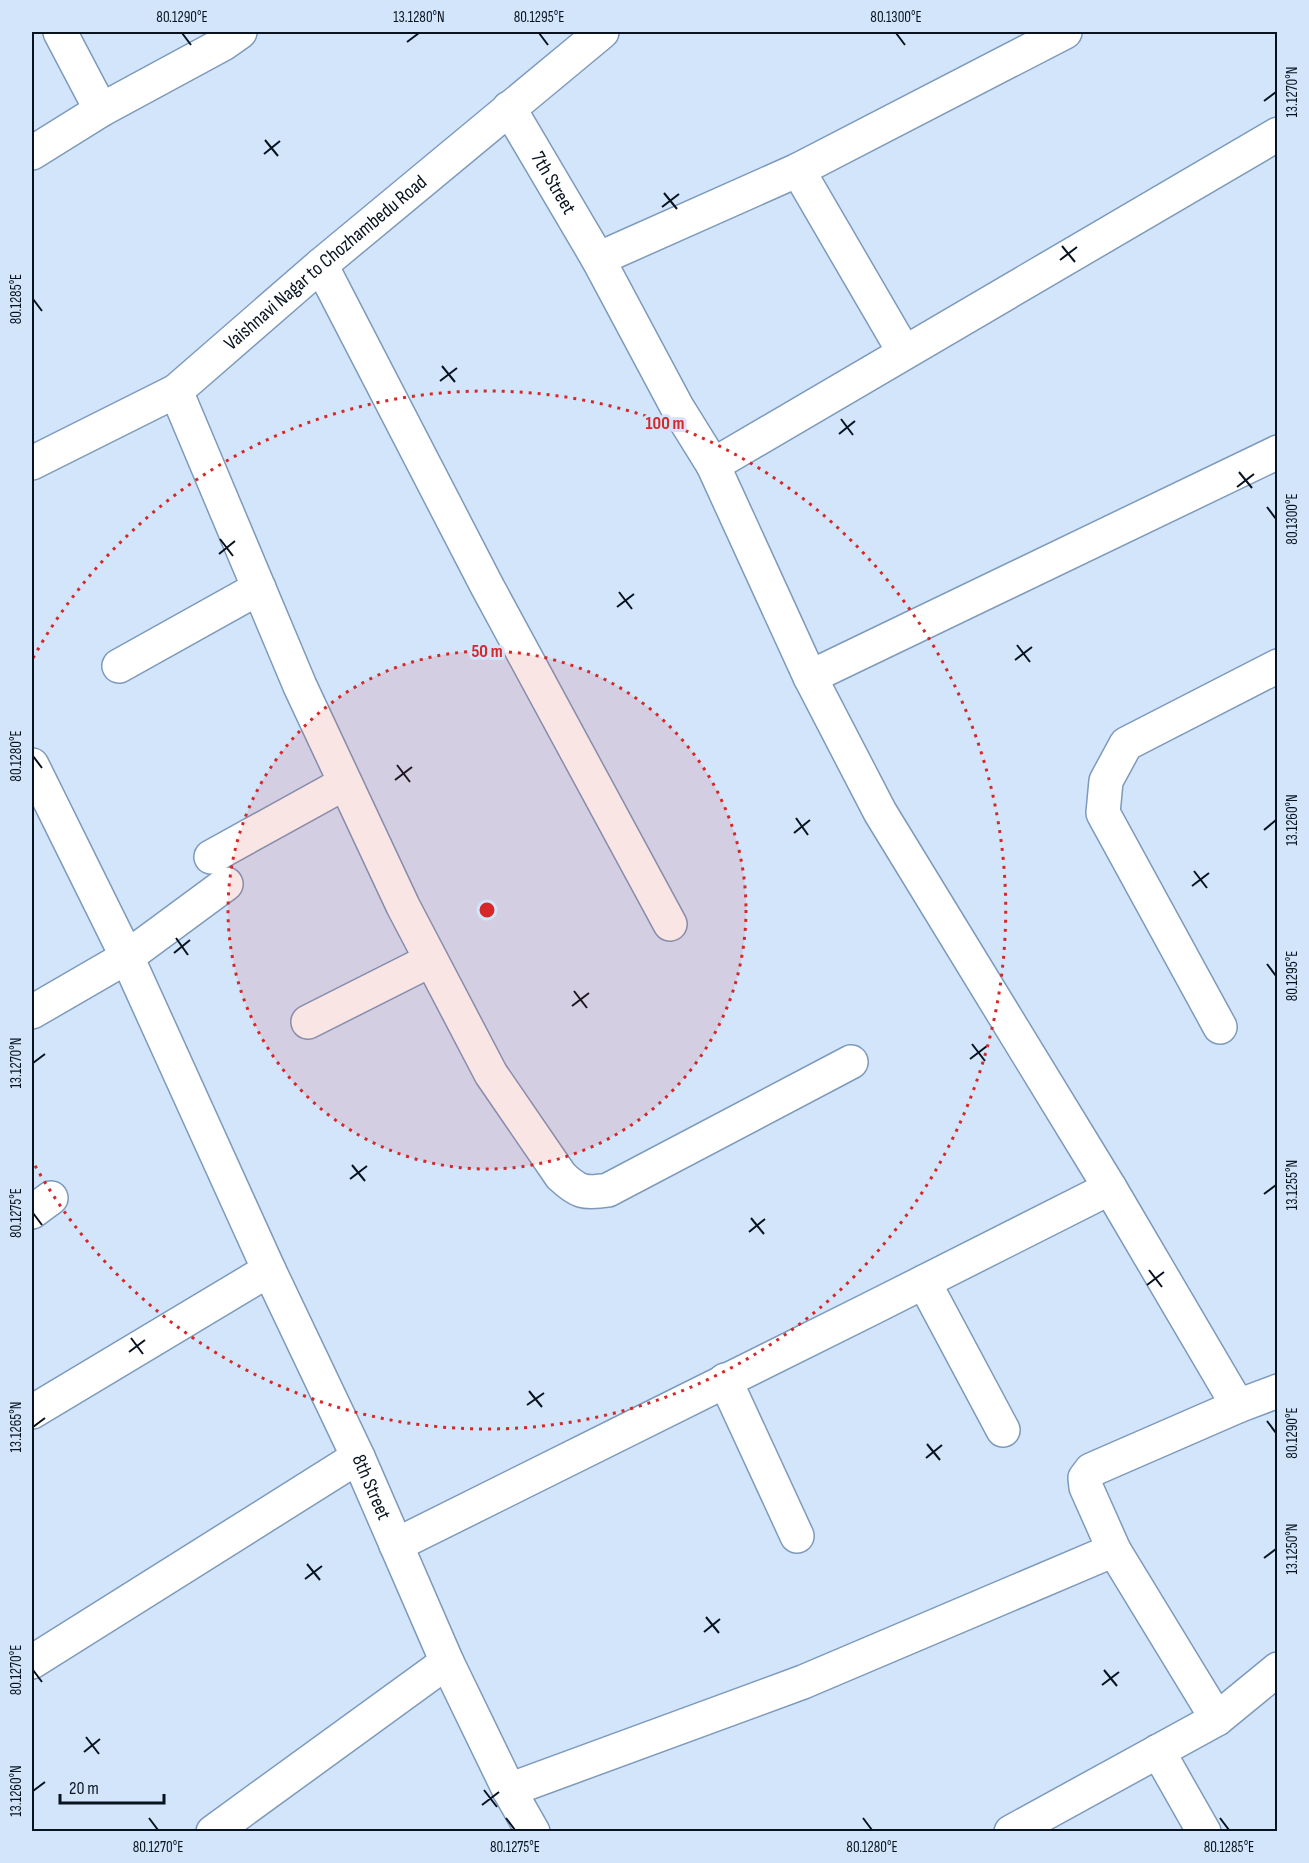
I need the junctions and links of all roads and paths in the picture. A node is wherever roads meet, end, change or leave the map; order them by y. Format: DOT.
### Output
graph roads {
  1 [pos="60,32"];
  2 [pos="240,32"];
  3 [pos="602,32"];
  4 [pos="1065,32"];
  5 [pos="509,108"];
  6 [pos="101,110"];
  7 [pos="1278,134"];
  8 [pos="32,153"];
  9 [pos="798,170"];
  10 [pos="598,259"];
  11 [pos="321,266"];
  12 [pos="904,352"];
  13 [pos="176,390"];
  14 [pos="1278,452"];
  15 [pos="32,463"];
  16 [pos="712,465"];
  17 [pos="259,588"];
  18 [pos="118,666"];
  19 [pos="1278,666"];
  20 [pos="810,678"];
  21 [pos="32,765"];
  22 [pos="345,783"];
  23 [pos="670,924"];
  24 [pos="128,957"];
  25 [pos="431,960"];
  26 [pos="32,1012"];
  27 [pos="308,1022"];
  28 [pos="1220,1027"];
  29 [pos="851,1062"];
  30 [pos="1110,1188"];
  31 [pos="269,1270"];
  32 [pos="924,1282"];
  33 [pos="725,1380"];
  34 [pos="1278,1391"];
  35 [pos="1238,1406"];
  36 [pos="32,1412"];
  37 [pos="1002,1430"];
  38 [pos="358,1457"];
  39 [pos="797,1536"];
  40 [pos="396,1545"];
  41 [pos="1114,1550"];
  42 [pos="32,1662"];
  43 [pos="447,1662"];
  44 [pos="1278,1669"];
  45 [pos="1217,1719"];
  46 [pos="1158,1751"];
  47 [pos="509,1790"];
  48 [pos="213,1832"];
  49 [pos="533,1832"];
  50 [pos="1011,1832"];
  51 [pos="1204,1832"];
  1 -- 6 [label="street"];
  2 -- 6 [label="street"];
  3 -- 5 [label="street, Vaishnavi Nagar to Chozhambedu Road"];
  4 -- 9 [label="street"];
  5 -- 10 [label="street, 7th Street"];
  5 -- 11 [label="street, Vaishnavi Nagar to Chozhambedu Road"];
  6 -- 8 [label="street"];
  7 -- 12 [label="street"];
  9 -- 10 [label="street"];
  9 -- 12 [label="street"];
  10 -- 16 [label="street, 7th Street"];
  11 -- 13 [label="street, Vaishnavi Nagar to Chozhambedu Road"];
  11 -- 23 [label="street"];
  12 -- 16 [label="street"];
  13 -- 15 [label="street, Vaishnavi Nagar to Chozhambedu Road"];
  13 -- 17 [label="street"];
  14 -- 20 [label="street"];
  16 -- 20 [label="street, 7th Street"];
  17 -- 18 [label="street"];
  17 -- 22 [label="street"];
  19 -- 28 [label="street"];
  20 -- 30 [label="street, 7th Street"];
  21 -- 24 [label="street, 8th Street"];
  22 -- 24 [label="street"];
  22 -- 25 [label="street"];
  24 -- 26 [label="street"];
  24 -- 31 [label="street, 8th Street"];
  25 -- 27 [label="street"];
  25 -- 29 [label="street"];
  30 -- 32 [label="street"];
  30 -- 35 [label="street, 7th Street"];
  31 -- 36 [label="street"];
  31 -- 38 [label="street, 8th Street"];
  32 -- 33 [label="street"];
  32 -- 37 [label="street"];
  33 -- 39 [label="street"];
  33 -- 40 [label="street"];
  34 -- 35 [label="street"];
  35 -- 41 [label="street"];
  38 -- 40 [label="street, 8th Street"];
  38 -- 42 [label="street"];
  40 -- 43 [label="street, 8th Street"];
  41 -- 45 [label="street"];
  41 -- 47 [label="street"];
  43 -- 47 [label="street, 8th Street"];
  43 -- 48 [label="street"];
  44 -- 45 [label="street"];
  45 -- 46 [label="street"];
  46 -- 50 [label="street"];
  46 -- 51 [label="street"];
  47 -- 49 [label="street, 8th Street"];
}
